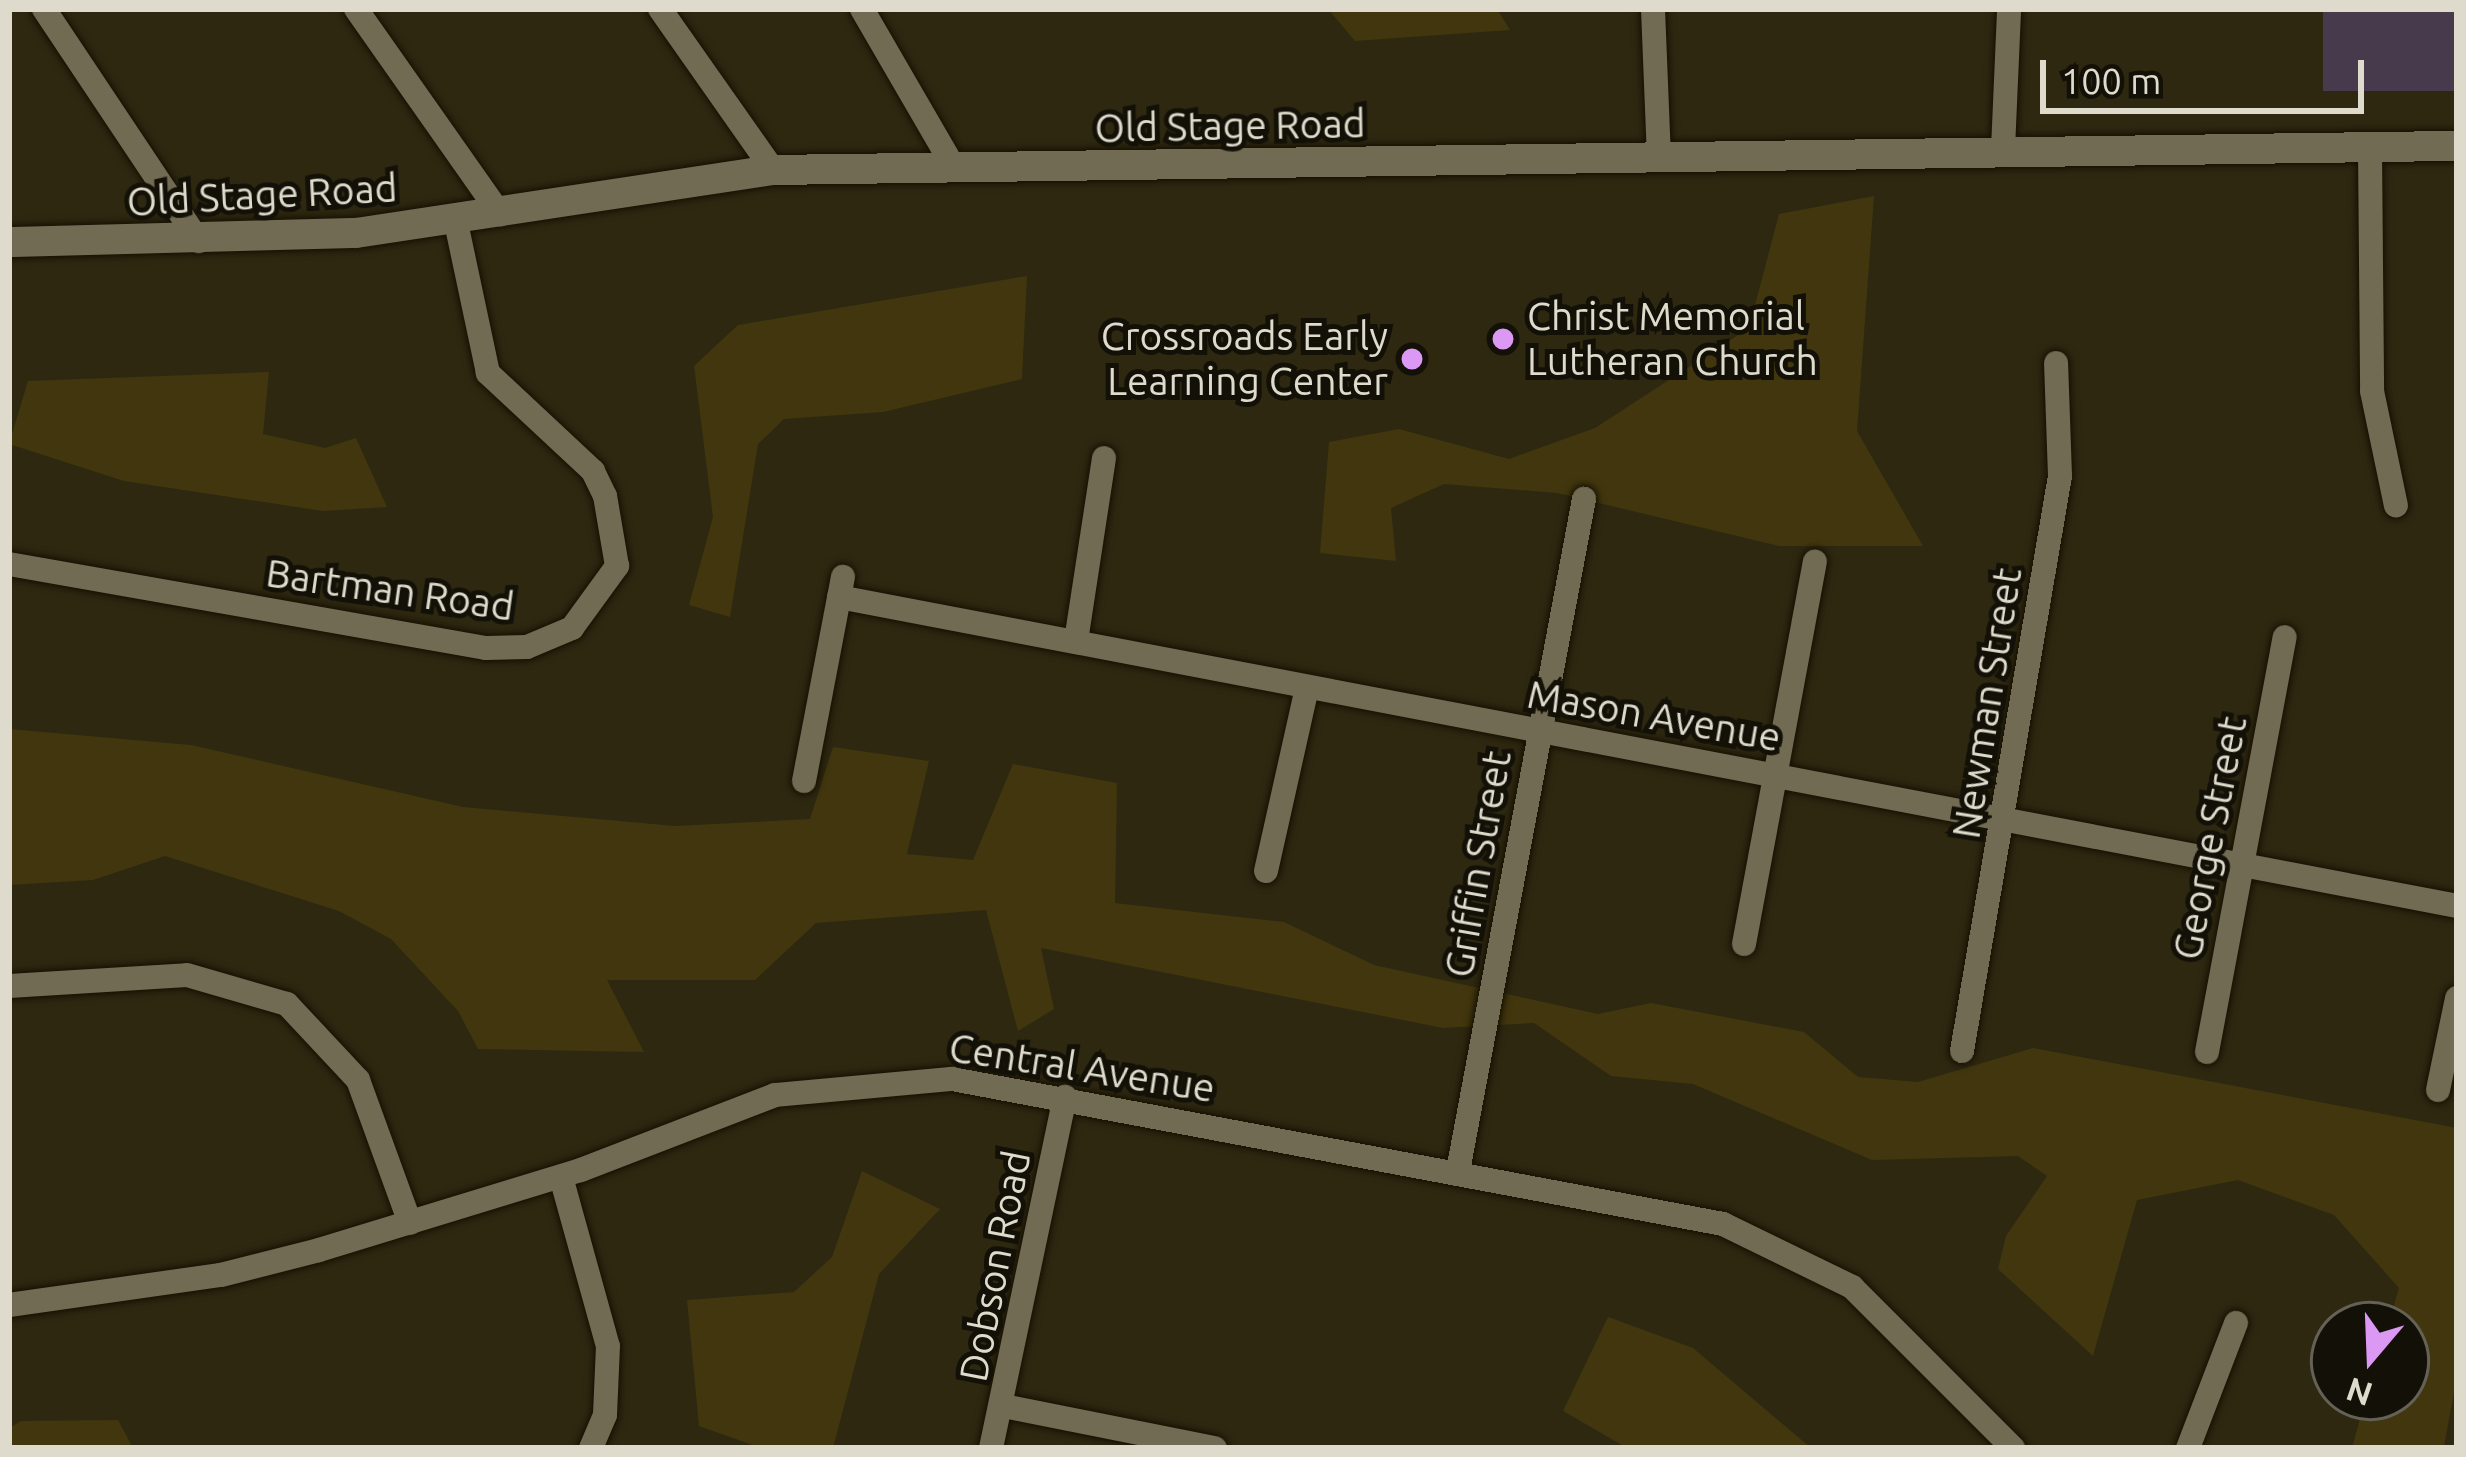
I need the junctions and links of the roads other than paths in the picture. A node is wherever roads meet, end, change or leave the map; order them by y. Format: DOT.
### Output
graph roads {
  1 [pos="44,9"];
  2 [pos="356,9"];
  3 [pos="660,9"];
  4 [pos="862,9"];
  5 [pos="1653,9"];
  6 [pos="2008,9"];
  7 [pos="2457,146"];
  8 [pos="2370,148"];
  9 [pos="2003,149"];
  10 [pos="1659,156"];
  11 [pos="954,168"];
  12 [pos="773,170"];
  13 [pos="500,214"];
  14 [pos="456,222"];
  15 [pos="9,242"];
  16 [pos="200,242"];
  17 [pos="2056,363"];
  18 [pos="1104,458"];
  19 [pos="1584,499"];
  20 [pos="2396,506"];
  21 [pos="1816,562"];
  22 [pos="9,564"];
  23 [pos="2285,638"];
  24 [pos="1076,640"];
  25 [pos="1306,688"];
  26 [pos="1539,732"];
  27 [pos="1774,775"];
  28 [pos="804,782"];
  29 [pos="2005,819"];
  30 [pos="2240,865"];
  31 [pos="1266,871"];
  32 [pos="2457,906"];
  33 [pos="1744,944"];
  34 [pos="9,986"];
  35 [pos="2457,998"];
  36 [pos="1962,1051"];
  37 [pos="2207,1052"];
  38 [pos="2438,1090"];
  39 [pos="1064,1097"];
  40 [pos="1458,1171"];
  41 [pos="561,1177"];
  42 [pos="410,1223"];
  43 [pos="9,1305"];
  44 [pos="2236,1323"];
  45 [pos="1004,1406"];
  46 [pos="590,1448"];
  47 [pos="991,1448"];
  48 [pos="1215,1448"];
  49 [pos="2013,1448"];
  50 [pos="2188,1448"];
  1 -- 16 [label="street"];
  2 -- 13 [label="street"];
  3 -- 12 [label="street"];
  4 -- 11 [label="street"];
  5 -- 10 [label="street"];
  6 -- 9 [label="street"];
  7 -- 8 [label="street, Old Stage Road"];
  8 -- 9 [label="street, Old Stage Road"];
  8 -- 20 [label="street"];
  9 -- 10 [label="street, Old Stage Road"];
  10 -- 11 [label="street, Old Stage Road"];
  11 -- 12 [label="street, Old Stage Road"];
  12 -- 13 [label="street, Old Stage Road"];
  13 -- 14 [label="street, Old Stage Road"];
  14 -- 16 [label="street, Old Stage Road"];
  14 -- 22 [label="street, Bartman Road"];
  15 -- 16 [label="street, Old Stage Road"];
  17 -- 29 [label="street, Newman Street"];
  18 -- 24 [label="street"];
  19 -- 26 [label="street, Griffin Street"];
  21 -- 27 [label="street"];
  23 -- 30 [label="street, George Street"];
  24 -- 25 [label="street, Mason Avenue"];
  24 -- 28 [label="street, Mason Avenue"];
  25 -- 26 [label="street, Mason Avenue"];
  25 -- 31 [label="street"];
  26 -- 27 [label="street, Mason Avenue"];
  26 -- 40 [label="street, Griffin Street"];
  27 -- 29 [label="street, Mason Avenue"];
  27 -- 33 [label="street"];
  29 -- 30 [label="street, Mason Avenue"];
  29 -- 36 [label="street, Newman Street"];
  30 -- 32 [label="street, Mason Avenue"];
  30 -- 37 [label="street, George Street"];
  34 -- 42 [label="street"];
  35 -- 38 [label="street"];
  39 -- 40 [label="street, Central Avenue"];
  39 -- 41 [label="street, Central Avenue"];
  39 -- 45 [label="street, Dobson Road"];
  40 -- 49 [label="street, Central Avenue"];
  41 -- 42 [label="street, Central Avenue"];
  41 -- 46 [label="street"];
  42 -- 43 [label="street, Central Avenue"];
  44 -- 50 [label="street"];
  45 -- 47 [label="street, Dobson Road"];
  45 -- 48 [label="street"];
}
